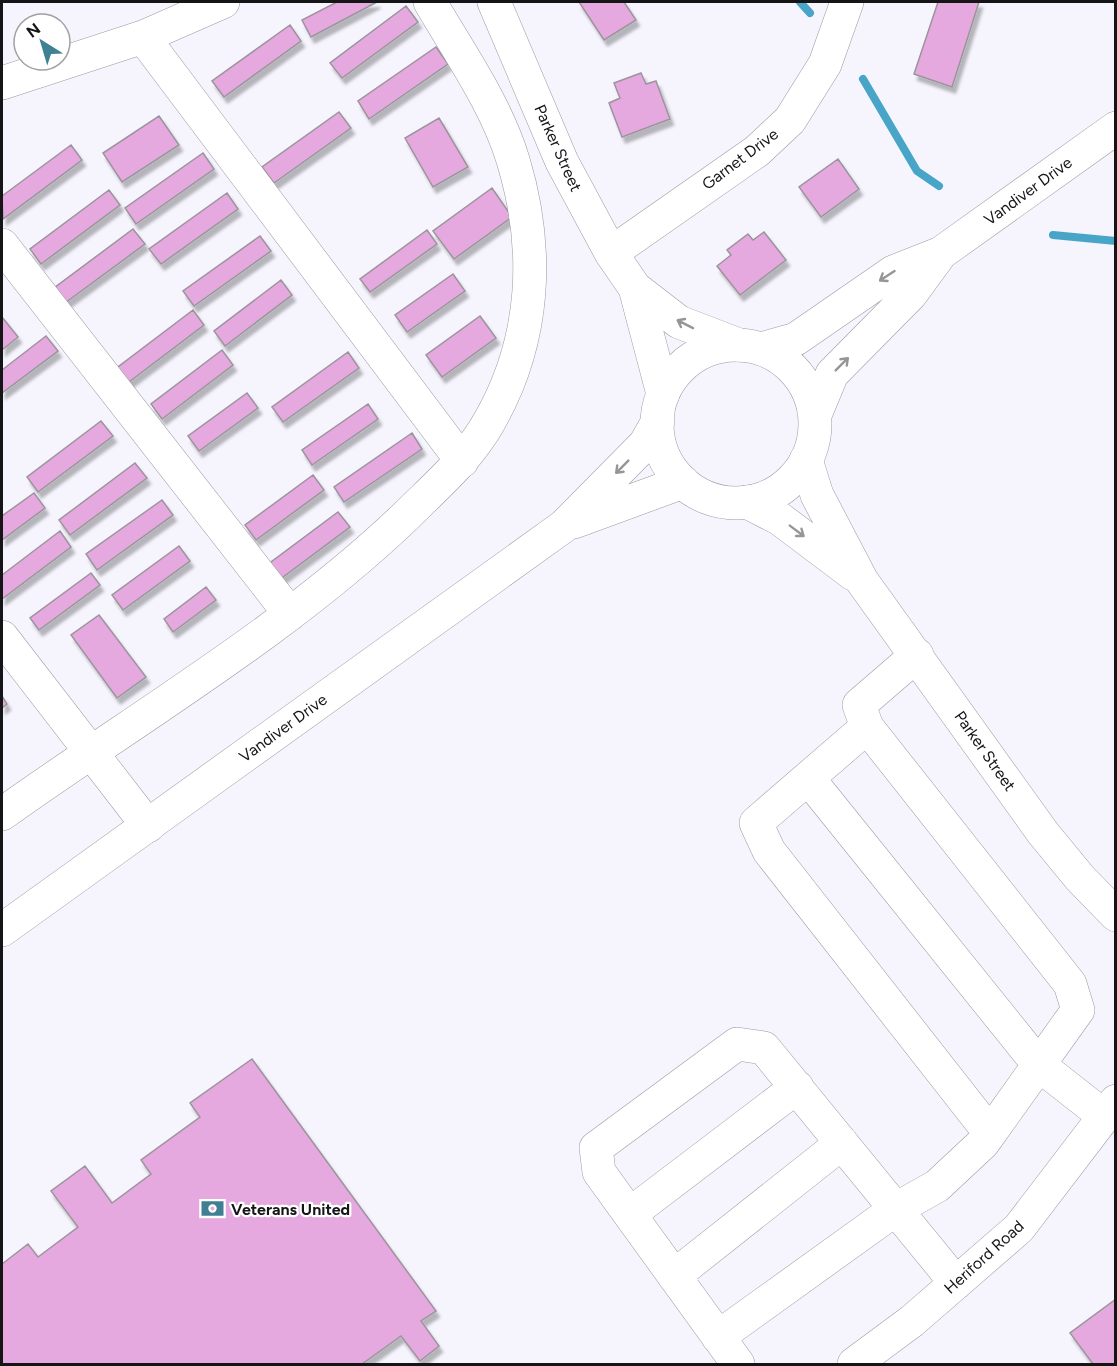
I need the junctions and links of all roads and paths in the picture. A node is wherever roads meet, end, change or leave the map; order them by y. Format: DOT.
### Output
graph roads {
  1 [pos="223,2"];
  2 [pos="430,2"];
  3 [pos="494,2"];
  4 [pos="848,2"];
  5 [pos="142,37"];
  6 [pos="2,83"];
  7 [pos="1116,128"];
  8 [pos="2,245"];
  9 [pos="611,253"];
  10 [pos="941,253"];
  11 [pos="635,288"];
  12 [pos="750,347"];
  13 [pos="660,408"];
  14 [pos="815,415"];
  15 [pos="807,460"];
  16 [pos="462,461"];
  17 [pos="683,482"];
  18 [pos="747,502"];
  19 [pos="564,526"];
  20 [pos="862,580"];
  21 [pos="290,614"];
  22 [pos="2,637"];
  23 [pos="917,655"];
  24 [pos="867,727"];
  25 [pos="89,752"];
  26 [pos="808,778"];
  27 [pos="2,814"];
  28 [pos="148,826"];
  29 [pos="1116,915"];
  30 [pos="2,930"];
  31 [pos="1039,1065"];
  32 [pos="797,1087"];
  33 [pos="1110,1108"];
  34 [pos="990,1133"];
  35 [pos="842,1143"];
  36 [pos="896,1209"];
  37 [pos="630,1214"];
  38 [pos="674,1276"];
  39 [pos="956,1283"];
  40 [pos="718,1337"];
  41 [pos="738,1365"];
  42 [pos="854,1365"];
  1 -- 5 [label="main road"];
  2 -- 16 [label="main road"];
  3 -- 9 [label="main road, Parker Street"];
  4 -- 9 [label="main road, Garnet Drive"];
  5 -- 6 [label="main road"];
  5 -- 16 [label="main road"];
  7 -- 10 [label="main road, Vandiver Drive"];
  8 -- 21 [label="main road"];
  9 -- 11 [label="main road, Parker Street"];
  10 -- 12 [label="main road, Vandiver Drive, one-way"];
  14 -- 10 [label="main road, Vandiver Drive, one-way"];
  12 -- 11 [label="main road, Parker Street, one-way"];
  11 -- 13 [label="main road, Parker Street"];
  12 -- 13 [label="main road"];
  12 -- 14 [label="main road"];
  13 -- 17 [label="main road"];
  13 -- 19 [label="main road, Vandiver Drive, one-way"];
  14 -- 15 [label="main road"];
  15 -- 18 [label="main road"];
  15 -- 20 [label="main road, Parker Street"];
  16 -- 21 [label="main road"];
  17 -- 18 [label="main road"];
  17 -- 19 [label="main road, Vandiver Drive"];
  18 -- 20 [label="main road, Parker Street, one-way"];
  19 -- 28 [label="main road, Vandiver Drive"];
  20 -- 23 [label="main road, Parker Street"];
  21 -- 25 [label="main road"];
  22 -- 25 [label="main road"];
  23 -- 24 [label="main road"];
  23 -- 29 [label="main road, Parker Street"];
  24 -- 26 [label="main road"];
  24 -- 31 [label="main road"];
  25 -- 27 [label="main road"];
  25 -- 28 [label="main road"];
  26 -- 31 [label="main road"];
  26 -- 34 [label="main road"];
  28 -- 30 [label="main road, Vandiver Drive"];
  31 -- 33 [label="main road"];
  31 -- 34 [label="main road"];
  32 -- 35 [label="main road"];
  32 -- 37 [label="main road"];
  32 -- 37 [label="main road"];
  33 -- 39 [label="main road, Heriford Road"];
  34 -- 36 [label="main road"];
  35 -- 36 [label="main road"];
  35 -- 38 [label="main road"];
  36 -- 39 [label="main road"];
  36 -- 40 [label="main road"];
  37 -- 38 [label="main road"];
  38 -- 40 [label="main road"];
  39 -- 42 [label="main road, Heriford Road"];
  40 -- 41 [label="main road"];
}
